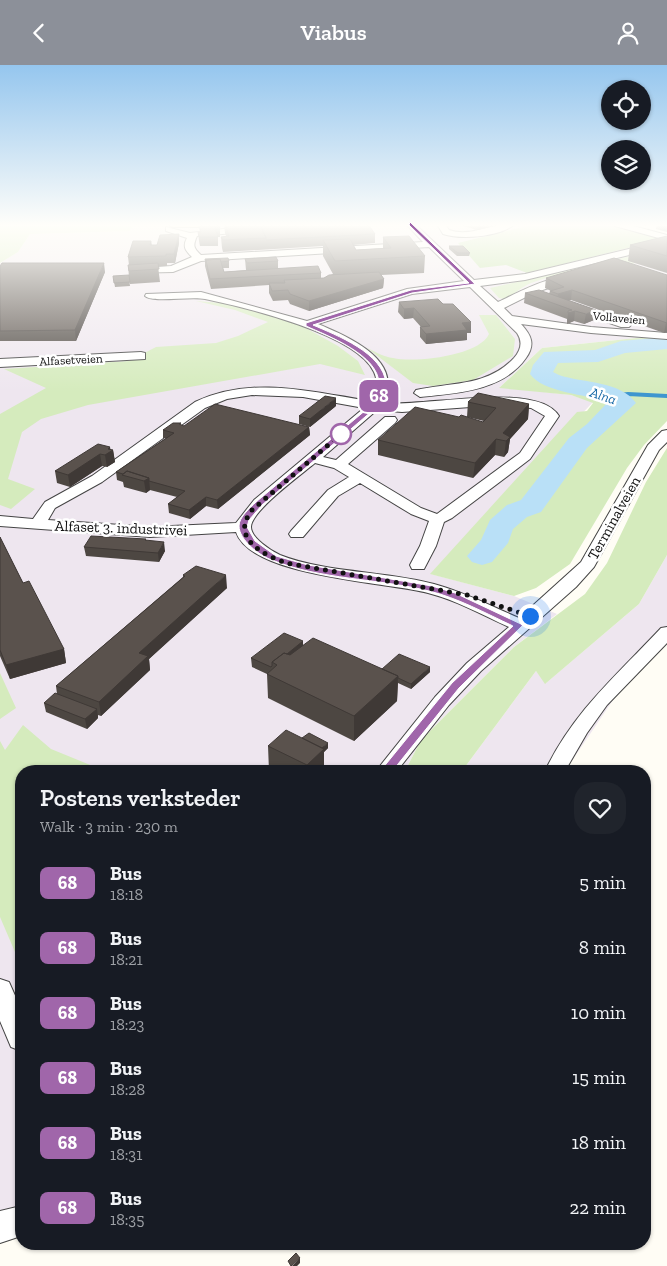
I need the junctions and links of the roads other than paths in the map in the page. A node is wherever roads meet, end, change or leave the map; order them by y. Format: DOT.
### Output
graph roads {
  1 [pos="469,280"];
  2 [pos="502,280"];
  3 [pos="560,280"];
  4 [pos="473,284"];
  5 [pos="150,297"];
  6 [pos="565,304"];
  7 [pos="497,307"];
  8 [pos="509,319"];
  9 [pos="308,324"];
  10 [pos="649,334"];
  11 [pos="667,336"];
  12 [pos="141,356"];
  13 [pos="0,363"];
  14 [pos="420,393"];
  15 [pos="374,405"];
  16 [pos="400,408"];
  17 [pos="444,419"];
  18 [pos="390,420"];
  19 [pos="667,434"];
  20 [pos="312,458"];
  21 [pos="339,465"];
  22 [pos="360,477"];
  23 [pos="437,519"];
  24 [pos="0,521"];
  25 [pos="37,525"];
  26 [pos="243,527"];
  27 [pos="297,534"];
  28 [pos="418,565"];
  29 [pos="524,621"];
  30 [pos="667,632"];
  31 [pos="391,765"];
  32 [pos="558,765"];
  33 [pos="0,990"];
  34 [pos="15,1025"];
  35 [pos="15,1223"];
  36 [pos="0,1227"];
  1 -- 4 [label="street"];
  2 -- 4 [label="street"];
  3 -- 7 [label="street"];
  4 -- 7 [label="street"];
  4 -- 9 [label="street"];
  5 -- 9 [label="street"];
  6 -- 10 [label="street"];
  7 -- 8 [label="street"];
  8 -- 10 [label="street, Vollaveien"];
  8 -- 14 [label="street"];
  9 -- 15 [label="street"];
  10 -- 11 [label="street, Vollaveien"];
  12 -- 13 [label="street, Alfasetveien"];
  15 -- 16 [label="street"];
  15 -- 20 [label="street"];
  15 -- 25 [label="street"];
  16 -- 17 [label="lane"];
  16 -- 23 [label="street"];
  18 -- 21 [label="lane"];
  19 -- 29 [label="street, Terminalveien"];
  20 -- 21 [label="street"];
  20 -- 26 [label="street"];
  21 -- 22 [label="lane"];
  22 -- 23 [label="lane"];
  22 -- 27 [label="street"];
  23 -- 28 [label="street"];
  24 -- 25 [label="street, Alfaset 3. industrivei"];
  25 -- 26 [label="street, Alfaset 3. industrivei"];
  26 -- 29 [label="street"];
  29 -- 31 [label="street"];
  30 -- 32 [label="street"];
  33 -- 34 [label="street"];
  35 -- 36 [label="street"];
}
